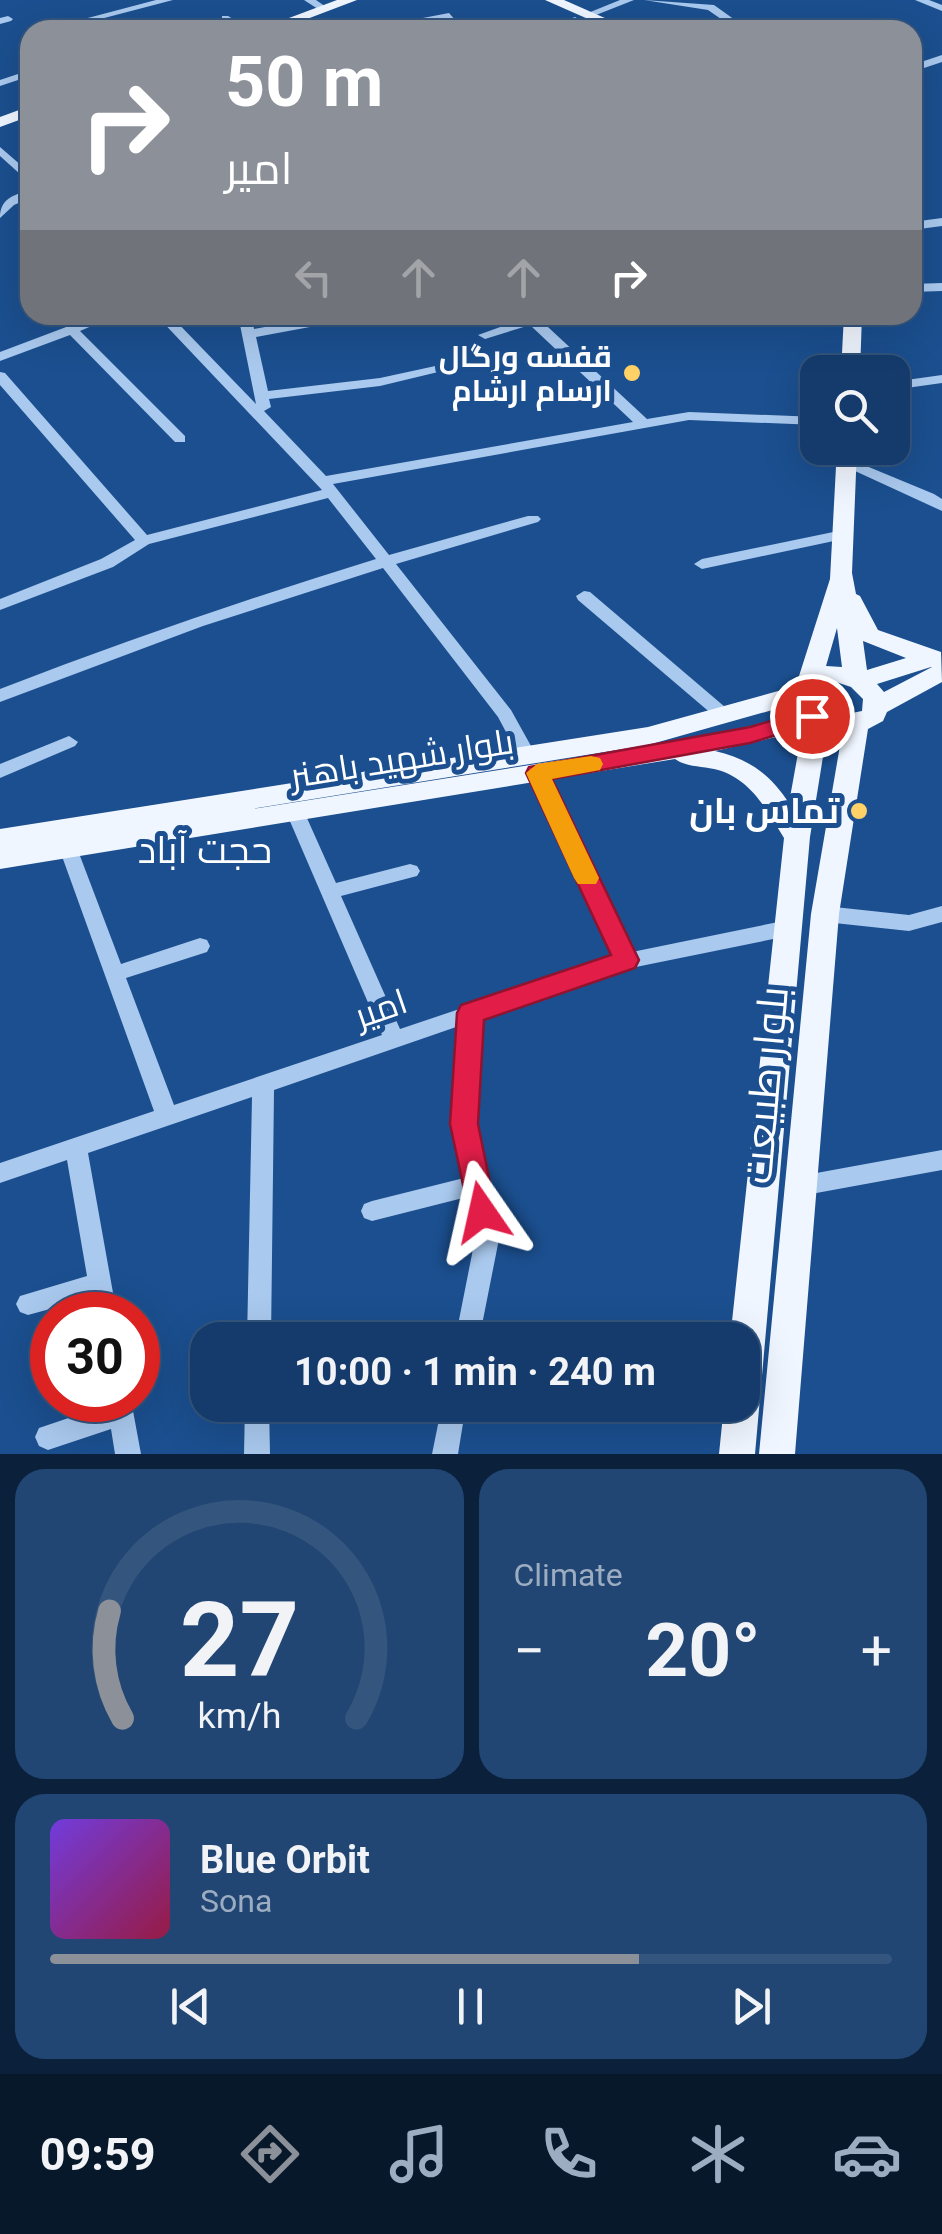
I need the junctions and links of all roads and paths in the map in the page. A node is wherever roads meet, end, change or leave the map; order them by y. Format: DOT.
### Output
graph roads {
  1 [pos="168,0"];
  2 [pos="309,0"];
  3 [pos="350,0"];
  4 [pos="530,0"];
  5 [pos="552,0"];
  6 [pos="629,0"];
  7 [pos="649,0"];
  8 [pos="920,0"];
  9 [pos="942,8"];
  10 [pos="324,9"];
  11 [pos="582,17"];
  12 [pos="89,18"];
  13 [pos="226,18"];
  14 [pos="230,20"];
  15 [pos="293,20"];
  16 [pos="424,20"];
  17 [pos="452,20"];
  18 [pos="573,20"];
  19 [pos="586,20"];
  20 [pos="592,20"];
  21 [pos="729,20"];
  22 [pos="20,198"];
  23 [pos="0,214"];
  24 [pos="82,325"];
  25 [pos="174,325"];
  26 [pos="247,325"];
  27 [pos="298,325"];
  28 [pos="511,325"];
  29 [pos="538,325"];
  30 [pos="853,325"];
  31 [pos="71,329"];
  32 [pos="248,334"];
  33 [pos="485,335"];
  34 [pos="852,355"];
  35 [pos="0,357"];
  36 [pos="458,363"];
  37 [pos="0,376"];
  38 [pos="942,379"];
  39 [pos="910,383"];
  40 [pos="262,396"];
  41 [pos="800,420"];
  42 [pos="267,422"];
  43 [pos="644,424"];
  44 [pos="180,439"];
  45 [pos="846,465"];
  46 [pos="868,465"];
  47 [pos="328,486"];
  48 [pos="938,498"];
  49 [pos="533,519"];
  50 [pos="843,535"];
  51 [pos="144,541"];
  52 [pos="385,560"];
  53 [pos="702,564"];
  54 [pos="842,573"];
  55 [pos="584,596"];
  56 [pos="0,605"];
  57 [pos="938,662"];
  58 [pos="858,680"];
  59 [pos="0,696"];
  60 [pos="809,702"];
  61 [pos="866,716"];
  62 [pos="726,717"];
  63 [pos="69,742"];
  64 [pos="656,754"];
  65 [pos="532,764"];
  66 [pos="0,771"];
  67 [pos="295,812"];
  68 [pos="797,837"];
  69 [pos="0,839"];
  70 [pos="68,848"];
  71 [pos="0,859"];
  72 [pos="410,871"];
  73 [pos="330,892"];
  74 [pos="826,914"];
  75 [pos="942,914"];
  76 [pos="788,928"];
  77 [pos="200,946"];
  78 [pos="626,960"];
  79 [pos="114,974"];
  80 [pos="470,1013"];
  81 [pos="394,1039"];
  82 [pos="263,1084"];
  83 [pos="167,1116"];
  84 [pos="76,1147"];
  85 [pos="942,1160"];
  86 [pos="0,1173"];
  87 [pos="476,1185"];
  88 [pos="800,1186"];
  89 [pos="372,1212"];
  90 [pos="99,1284"];
  91 [pos="100,1292"];
  92 [pos="28,1304"];
  93 [pos="258,1322"];
  94 [pos="471,1322"];
  95 [pos="749,1322"];
  96 [pos="83,1422"];
  97 [pos="123,1422"];
  98 [pos="257,1422"];
  99 [pos="451,1422"];
  100 [pos="740,1422"];
  101 [pos="48,1437"];
  102 [pos="128,1454"];
  103 [pos="256,1454"];
  104 [pos="445,1454"];
  105 [pos="737,1454"];
  106 [pos="777,1454"];
  1 -- 12 [label="street"];
  2 -- 10 [label="street"];
  3 -- 10 [label="main road"];
  4 -- 11 [label="main road"];
  5 -- 11 [label="main road"];
  6 -- 11 [label="street"];
  7 -- 21 [label="street"];
  8 -- 9 [label="street"];
  10 -- 15 [label="main road"];
  11 -- 18 [label="street"];
  11 -- 19 [label="main road"];
  11 -- 20 [label="main road"];
  13 -- 14 [label="street"];
  16 -- 17 [label="street"];
  22 -- 23 [label="street"];
  24 -- 31 [label="street"];
  25 -- 42 [label="street"];
  26 -- 32 [label="street"];
  27 -- 32 [label="street"];
  28 -- 33 [label="street"];
  29 -- 43 [label="street"];
  30 -- 34 [label="main road"];
  31 -- 35 [label="street"];
  31 -- 44 [label="street"];
  32 -- 40 [label="street"];
  36 -- 40 [label="street"];
  37 -- 51 [label="street"];
  38 -- 39 [label="street"];
  40 -- 42 [label="street"];
  41 -- 43 [label="street"];
  42 -- 47 [label="street"];
  43 -- 47 [label="street"];
  45 -- 50 [label="main road"];
  46 -- 48 [label="street"];
  47 -- 51 [label="street"];
  47 -- 52 [label="street"];
  49 -- 52 [label="street"];
  50 -- 53 [label="street"];
  50 -- 54 [label="main road"];
  51 -- 56 [label="street"];
  52 -- 59 [label="street"];
  52 -- 65 [label="street"];
  54 -- 57 [label="main road"];
  54 -- 58 [label="main road"];
  54 -- 60 [label="main road, بلوار طبیعت"];
  55 -- 62 [label="street"];
  57 -- 58 [label="main road"];
  57 -- 61 [label="main road"];
  58 -- 60 [label="main road"];
  58 -- 61 [label="main road"];
  60 -- 61 [label="main road"];
  60 -- 62 [label="main road, بلوار شهید باهنر"];
  60 -- 64 [label="main road, بلوار شهید باهنر"];
  60 -- 68 [label="main road, بلوار طبیعت"];
  61 -- 74 [label="main road, بلوار طبیعت"];
  62 -- 65 [label="main road, بلوار شهید باهنر"];
  63 -- 66 [label="street"];
  64 -- 65 [label="main road, بلوار شهید باهنر"];
  64 -- 68 [label="main road"];
  65 -- 67 [label="main road, بلوار شهید باهنر"];
  65 -- 69 [label="main road, بلوار شهید باهنر"];
  65 -- 78 [label="street"];
  67 -- 70 [label="main road, بلوار شهید باهنر"];
  67 -- 73 [label="street"];
  68 -- 76 [label="main road, بلوار طبیعت"];
  70 -- 71 [label="main road, بلوار شهید باهنر"];
  70 -- 79 [label="street"];
  72 -- 73 [label="street"];
  73 -- 81 [label="street"];
  74 -- 75 [label="street"];
  74 -- 88 [label="main road, بلوار طبیعت"];
  76 -- 78 [label="street, امیر"];
  76 -- 95 [label="main road, بلوار طبیعت"];
  77 -- 79 [label="street"];
  78 -- 80 [label="street, امیر"];
  79 -- 83 [label="street"];
  80 -- 81 [label="street, امیر"];
  80 -- 87 [label="street"];
  81 -- 82 [label="street, امیر"];
  82 -- 83 [label="street, امیر"];
  82 -- 93 [label="street"];
  83 -- 84 [label="street, امیر"];
  84 -- 86 [label="street, امیر"];
  84 -- 90 [label="street"];
  85 -- 88 [label="street"];
  87 -- 89 [label="street"];
  87 -- 94 [label="street"];
  88 -- 106 [label="main road, بلوار طبیعت"];
  90 -- 91 [label="street"];
  90 -- 92 [label="street"];
  96 -- 101 [label="street"];
  97 -- 102 [label="street"];
  98 -- 103 [label="street"];
  99 -- 104 [label="street"];
  100 -- 105 [label="main road"];
}
